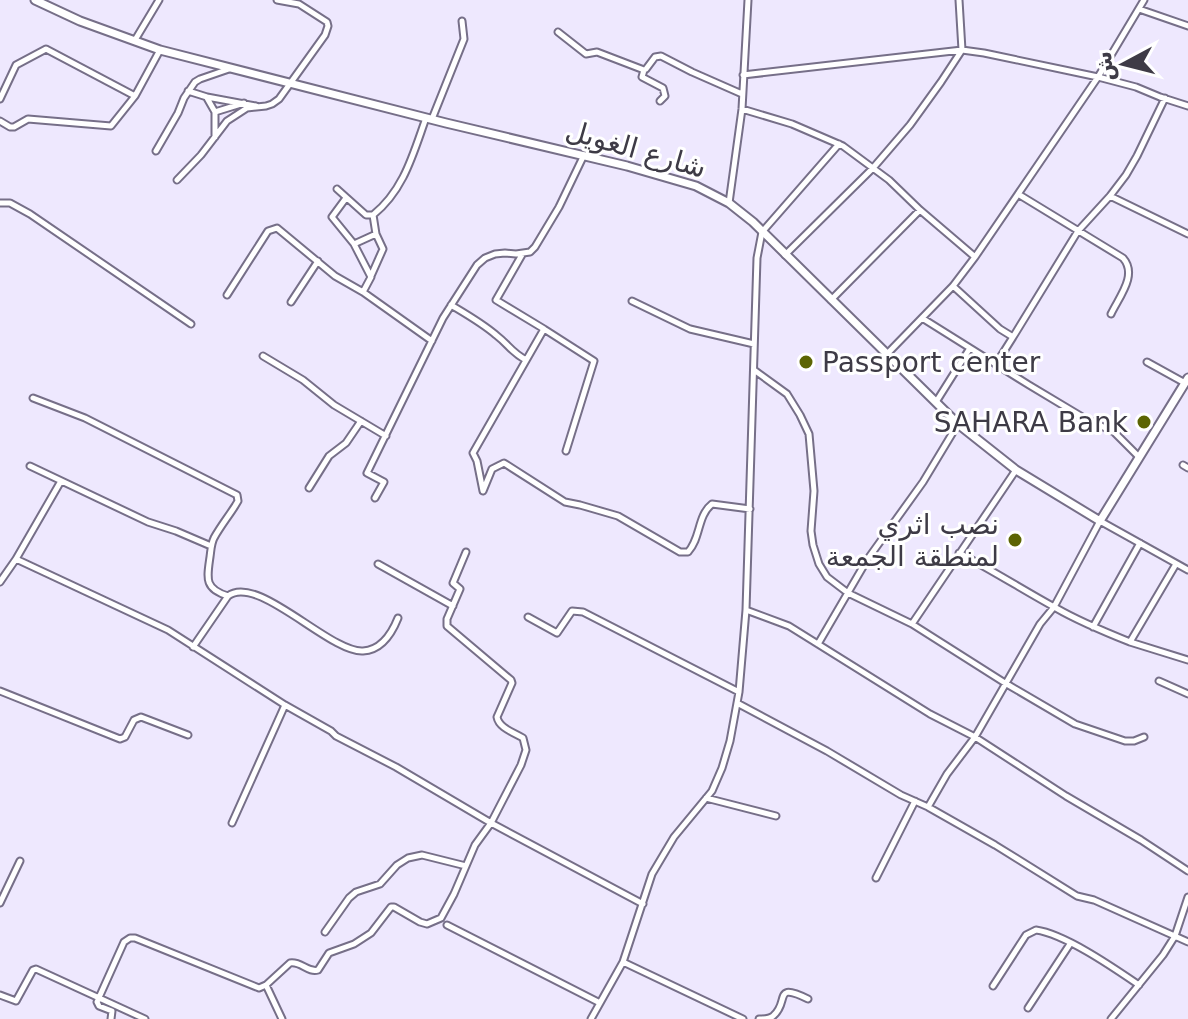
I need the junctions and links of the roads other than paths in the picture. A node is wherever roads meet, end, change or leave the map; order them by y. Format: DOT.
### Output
graph roads {
  1 [pos="35,0"];
  2 [pos="159,0"];
  3 [pos="277,0"];
  4 [pos="748,0"];
  5 [pos="959,0"];
  6 [pos="1144,0"];
  7 [pos="1139,9"];
  8 [pos="462,21"];
  9 [pos="1188,26"];
  10 [pos="558,32"];
  11 [pos="134,42"];
  12 [pos="160,50"];
  13 [pos="962,50"];
  14 [pos="230,69"];
  15 [pos="644,70"];
  16 [pos="743,75"];
  17 [pos="1098,77"];
  18 [pos="289,84"];
  19 [pos="188,91"];
  20 [pos="742,94"];
  21 [pos="135,96"];
  22 [pos="207,97"];
  23 [pos="1165,98"];
  24 [pos="0,99"];
  25 [pos="660,101"];
  26 [pos="244,103"];
  27 [pos="1188,106"];
  28 [pos="261,107"];
  29 [pos="742,109"];
  30 [pos="215,112"];
  31 [pos="429,118"];
  32 [pos="0,121"];
  33 [pos="215,137"];
  34 [pos="839,144"];
  35 [pos="156,151"];
  36 [pos="584,155"];
  37 [pos="873,168"];
  38 [pos="177,180"];
  39 [pos="337,189"];
  40 [pos="1018,194"];
  41 [pos="1110,196"];
  42 [pos="346,198"];
  43 [pos="0,203"];
  44 [pos="729,203"];
  45 [pos="920,210"];
  46 [pos="373,215"];
  47 [pos="1078,231"];
  48 [pos="762,232"];
  49 [pos="376,234"];
  50 [pos="1188,234"];
  51 [pos="354,244"];
  52 [pos="523,253"];
  53 [pos="785,255"];
  54 [pos="975,257"];
  55 [pos="318,261"];
  56 [pos="371,277"];
  57 [pos="953,286"];
  58 [pos="363,292"];
  59 [pos="227,295"];
  60 [pos="831,300"];
  61 [pos="632,301"];
  62 [pos="291,302"];
  63 [pos="451,305"];
  64 [pos="1111,314"];
  65 [pos="922,318"];
  66 [pos="191,324"];
  67 [pos="544,329"];
  68 [pos="1013,337"];
  69 [pos="432,341"];
  70 [pos="754,344"];
  71 [pos="970,348"];
  72 [pos="887,354"];
  73 [pos="263,356"];
  74 [pos="526,360"];
  75 [pos="1147,362"];
  76 [pos="996,364"];
  77 [pos="754,370"];
  78 [pos="1187,381"];
  79 [pos="33,398"];
  80 [pos="936,402"];
  81 [pos="361,421"];
  82 [pos="958,424"];
  83 [pos="386,436"];
  84 [pos="566,451"];
  85 [pos="1139,457"];
  86 [pos="30,466"];
  87 [pos="1016,470"];
  88 [pos="62,480"];
  89 [pos="309,488"];
  90 [pos="375,498"];
  91 [pos="750,509"];
  92 [pos="1100,521"];
  93 [pos="1140,543"];
  94 [pos="211,546"];
  95 [pos="466,552"];
  96 [pos="959,553"];
  97 [pos="16,559"];
  98 [pos="378,564"];
  99 [pos="1176,564"];
  100 [pos="1188,570"];
  101 [pos="0,582"];
  102 [pos="848,593"];
  103 [pos="228,596"];
  104 [pos="453,606"];
  105 [pos="1054,607"];
  106 [pos="746,610"];
  107 [pos="528,617"];
  108 [pos="398,618"];
  109 [pos="912,624"];
  110 [pos="1093,627"];
  111 [pos="1130,642"];
  112 [pos="818,644"];
  113 [pos="193,647"];
  114 [pos="1188,660"];
  115 [pos="1159,681"];
  116 [pos="1005,683"];
  117 [pos="0,691"];
  118 [pos="739,692"];
  119 [pos="1188,694"];
  120 [pos="737,703"];
  121 [pos="285,705"];
  122 [pos="188,735"];
  123 [pos="975,737"];
  124 [pos="1144,737"];
  125 [pos="706,798"];
  126 [pos="915,801"];
  127 [pos="928,807"];
  128 [pos="776,816"];
  129 [pos="232,823"];
  130 [pos="491,823"];
  131 [pos="20,861"];
  132 [pos="466,866"];
  133 [pos="1188,871"];
  134 [pos="876,878"];
  135 [pos="1188,897"];
  136 [pos="0,903"];
  137 [pos="643,904"];
  138 [pos="447,925"];
  139 [pos="325,932"];
  140 [pos="1175,936"];
  141 [pos="1188,942"];
  142 [pos="1070,944"];
  143 [pos="623,962"];
  144 [pos="266,985"];
  145 [pos="1139,985"];
  146 [pos="993,986"];
  147 [pos="0,995"];
  148 [pos="99,998"];
  149 [pos="808,999"];
  150 [pos="600,1003"];
  151 [pos="1028,1008"];
  152 [pos="111,1019"];
  153 [pos="145,1019"];
  154 [pos="282,1019"];
  155 [pos="591,1019"];
  156 [pos="743,1019"];
  157 [pos="759,1019"];
  158 [pos="1111,1019"];
  1 -- 11 [label="street, شارع الغويل"];
  2 -- 11 [label="street"];
  3 -- 18 [label="street"];
  4 -- 16 [label="street"];
  5 -- 13 [label="street"];
  6 -- 7 [label="street"];
  7 -- 9 [label="street"];
  7 -- 17 [label="street"];
  8 -- 31 [label="street"];
  10 -- 15 [label="street"];
  11 -- 12 [label="street, شارع الغويل"];
  12 -- 14 [label="street, شارع الغويل"];
  12 -- 21 [label="street"];
  13 -- 16 [label="street"];
  13 -- 17 [label="street"];
  13 -- 37 [label="street"];
  14 -- 18 [label="street, شارع الغويل"];
  14 -- 19 [label="street"];
  15 -- 20 [label="street"];
  15 -- 25 [label="street"];
  16 -- 20 [label="street"];
  17 -- 23 [label="street"];
  17 -- 40 [label="street"];
  18 -- 28 [label="street"];
  18 -- 31 [label="street, شارع الغويل"];
  19 -- 22 [label="street"];
  19 -- 35 [label="street"];
  20 -- 29 [label="street"];
  21 -- 24 [label="street"];
  21 -- 32 [label="street"];
  22 -- 26 [label="street"];
  22 -- 30 [label="street"];
  23 -- 27 [label="street"];
  23 -- 41 [label="street"];
  26 -- 28 [label="street"];
  26 -- 30 [label="street"];
  28 -- 33 [label="street"];
  29 -- 34 [label="street"];
  29 -- 44 [label="street"];
  30 -- 33 [label="street"];
  31 -- 36 [label="street, شارع الغويل"];
  31 -- 46 [label="street"];
  33 -- 38 [label="street"];
  34 -- 37 [label="street"];
  34 -- 48 [label="street"];
  36 -- 44 [label="street, شارع الغويل"];
  36 -- 52 [label="street"];
  37 -- 45 [label="street"];
  37 -- 53 [label="street"];
  39 -- 42 [label="street"];
  40 -- 47 [label="street"];
  40 -- 54 [label="street"];
  41 -- 47 [label="street"];
  41 -- 50 [label="street"];
  42 -- 46 [label="street"];
  42 -- 51 [label="street"];
  43 -- 66 [label="street"];
  44 -- 48 [label="street, شارع الغويل"];
  45 -- 54 [label="street"];
  45 -- 60 [label="street"];
  46 -- 49 [label="street"];
  47 -- 64 [label="street"];
  47 -- 68 [label="street"];
  48 -- 53 [label="street, شارع الغويل"];
  48 -- 70 [label="street"];
  49 -- 51 [label="street"];
  49 -- 56 [label="street"];
  51 -- 56 [label="street"];
  52 -- 63 [label="street"];
  52 -- 67 [label="street"];
  53 -- 60 [label="street, شارع الغويل"];
  54 -- 57 [label="street"];
  55 -- 58 [label="street"];
  55 -- 59 [label="street"];
  55 -- 62 [label="street"];
  56 -- 58 [label="street"];
  57 -- 65 [label="street"];
  57 -- 68 [label="street"];
  58 -- 69 [label="street"];
  60 -- 72 [label="street, شارع الغويل"];
  61 -- 70 [label="street"];
  63 -- 69 [label="street"];
  63 -- 74 [label="street"];
  65 -- 71 [label="street"];
  65 -- 72 [label="street"];
  67 -- 74 [label="street"];
  67 -- 84 [label="street"];
  68 -- 76 [label="street"];
  69 -- 83 [label="street"];
  70 -- 77 [label="street"];
  71 -- 76 [label="street"];
  71 -- 80 [label="street"];
  72 -- 80 [label="street, شارع الغويل"];
  73 -- 81 [label="street"];
  74 -- 91 [label="street"];
  75 -- 78 [label="street"];
  76 -- 85 [label="street"];
  77 -- 91 [label="street"];
  77 -- 102 [label="street"];
  78 -- 85 [label="street"];
  79 -- 94 [label="street"];
  80 -- 82 [label="street, شارع الغويل"];
  81 -- 83 [label="street"];
  81 -- 89 [label="street"];
  82 -- 87 [label="street, شارع الغويل"];
  82 -- 102 [label="street"];
  83 -- 90 [label="street"];
  85 -- 92 [label="street"];
  86 -- 88 [label="street"];
  87 -- 92 [label="street, شارع الغويل"];
  87 -- 96 [label="street"];
  88 -- 94 [label="street"];
  88 -- 97 [label="street"];
  91 -- 106 [label="street"];
  92 -- 93 [label="street"];
  92 -- 105 [label="street"];
  93 -- 99 [label="street"];
  93 -- 110 [label="street"];
  94 -- 103 [label="street"];
  95 -- 104 [label="street"];
  96 -- 105 [label="street"];
  96 -- 109 [label="street"];
  97 -- 101 [label="street"];
  97 -- 113 [label="street"];
  98 -- 104 [label="street"];
  99 -- 100 [label="street"];
  99 -- 111 [label="street"];
  102 -- 109 [label="street"];
  102 -- 112 [label="street"];
  103 -- 108 [label="street"];
  103 -- 113 [label="street"];
  104 -- 130 [label="street"];
  105 -- 110 [label="street"];
  105 -- 116 [label="street"];
  106 -- 112 [label="street"];
  106 -- 118 [label="street"];
  107 -- 118 [label="street"];
  109 -- 116 [label="street"];
  110 -- 111 [label="street"];
  111 -- 114 [label="street"];
  112 -- 123 [label="street"];
  113 -- 121 [label="street"];
  115 -- 119 [label="street"];
  116 -- 123 [label="street"];
  116 -- 124 [label="street"];
  117 -- 122 [label="street"];
  118 -- 120 [label="street"];
  120 -- 125 [label="street"];
  120 -- 126 [label="street"];
  121 -- 129 [label="street"];
  121 -- 130 [label="street"];
  123 -- 127 [label="street"];
  123 -- 133 [label="street"];
  125 -- 128 [label="street"];
  125 -- 137 [label="street"];
  126 -- 127 [label="street"];
  126 -- 134 [label="street"];
  127 -- 140 [label="street"];
  130 -- 132 [label="street"];
  130 -- 137 [label="street"];
  131 -- 136 [label="street"];
  132 -- 139 [label="street"];
  132 -- 144 [label="street"];
  135 -- 140 [label="street"];
  137 -- 143 [label="street"];
  138 -- 150 [label="street"];
  140 -- 141 [label="street"];
  140 -- 145 [label="street"];
  142 -- 145 [label="street"];
  142 -- 146 [label="street"];
  142 -- 151 [label="street"];
  143 -- 150 [label="street"];
  143 -- 156 [label="street"];
  144 -- 148 [label="street"];
  144 -- 154 [label="street"];
  145 -- 158 [label="street"];
  147 -- 148 [label="street"];
  148 -- 152 [label="street"];
  148 -- 153 [label="street"];
  149 -- 157 [label="street"];
  150 -- 155 [label="street"];
}
